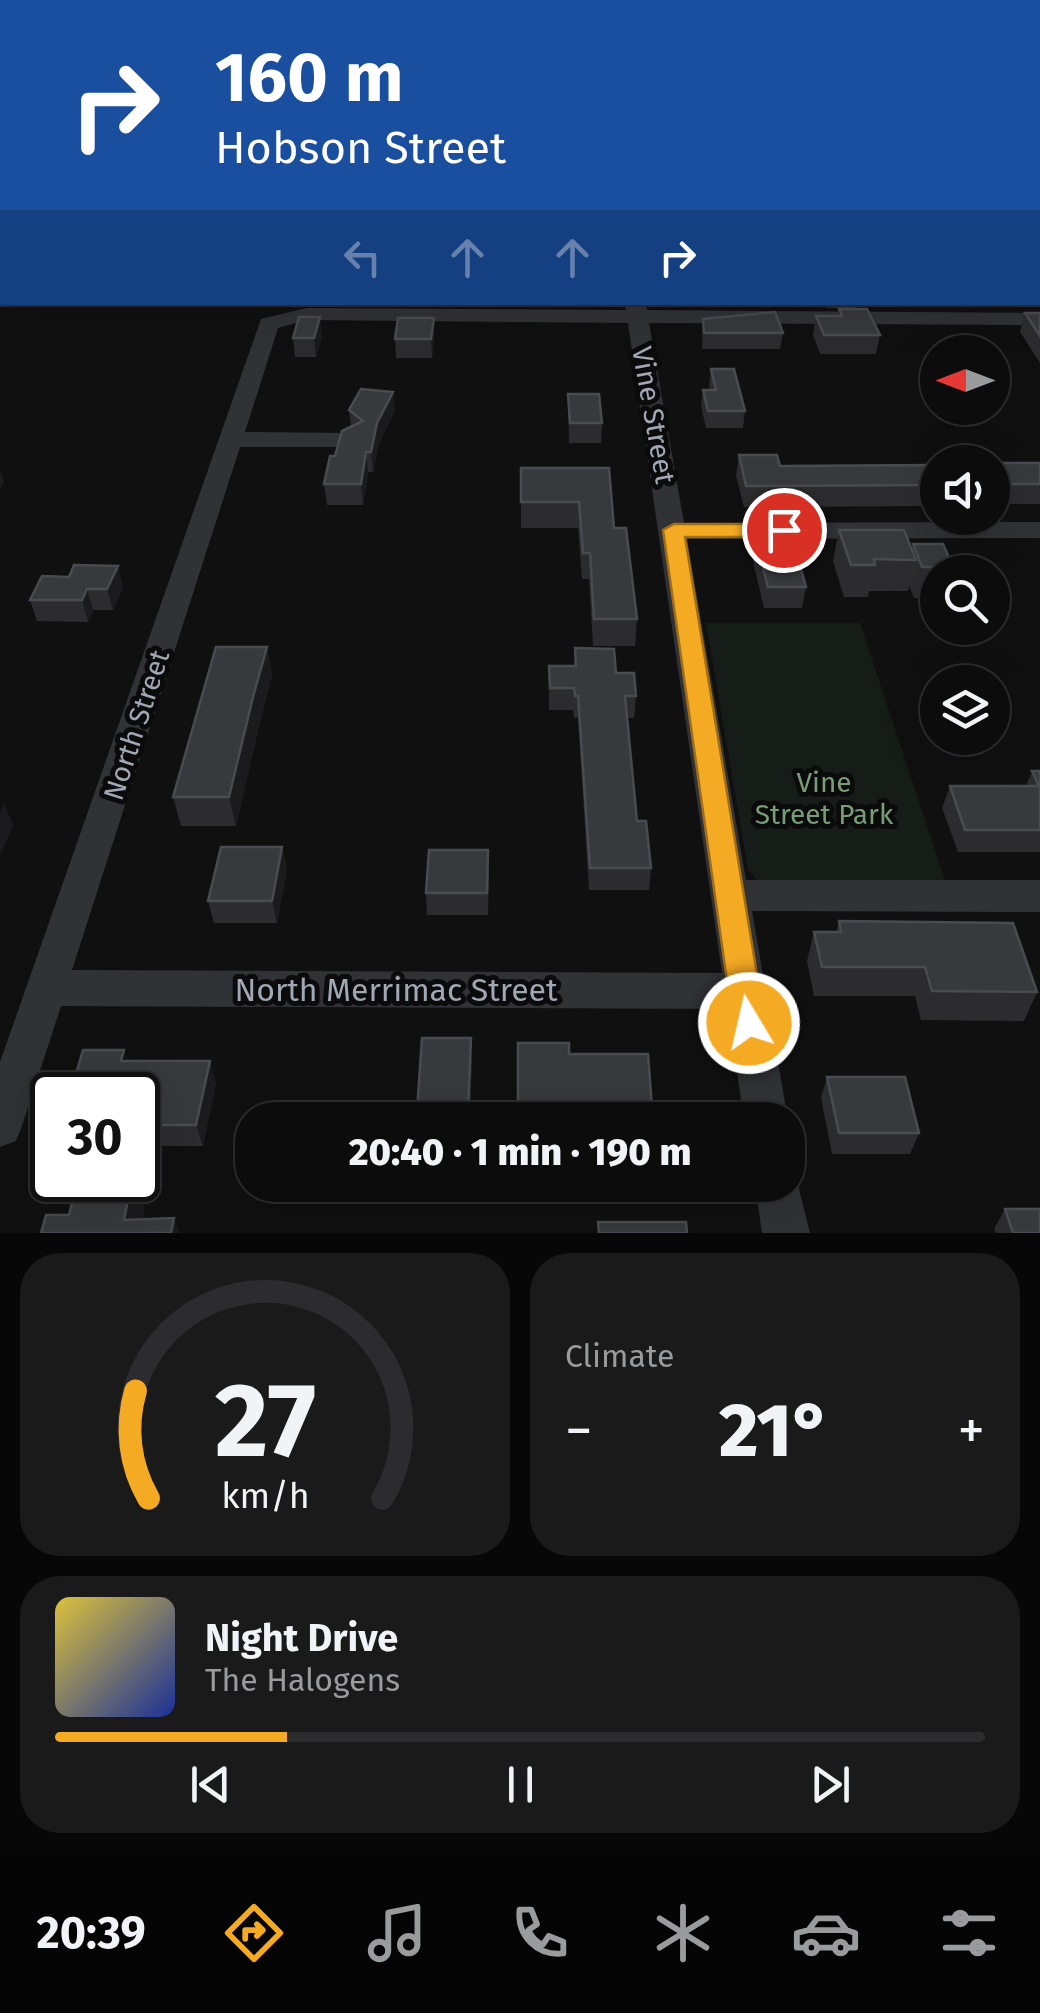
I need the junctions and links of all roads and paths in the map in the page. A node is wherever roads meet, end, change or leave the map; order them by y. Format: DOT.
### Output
graph roads {
  1 [pos="636,310"];
  2 [pos="1040,320"];
  3 [pos="231,439"];
  4 [pos="348,440"];
  5 [pos="674,530"];
  6 [pos="1040,530"];
  7 [pos="730,895"];
  8 [pos="1040,896"];
  9 [pos="48,988"];
  10 [pos="744,991"];
  11 [pos="763,1102"];
  12 [pos="0,1126"];
  13 [pos="781,1202"];
  14 [pos="786,1233"];
  1 -- 2 [label="street"];
  1 -- 3 [label="street, North Street"];
  1 -- 5 [label="street, Vine Street"];
  3 -- 4 [label="street"];
  3 -- 9 [label="street, North Street"];
  5 -- 6 [label="street"];
  5 -- 7 [label="street, Vine Street"];
  7 -- 8 [label="street"];
  7 -- 10 [label="street, Vine Street"];
  9 -- 10 [label="street, North Merrimac Street"];
  9 -- 12 [label="street, North Street"];
  10 -- 11 [label="street, Vine Street"];
  13 -- 14 [label="street"];
}
